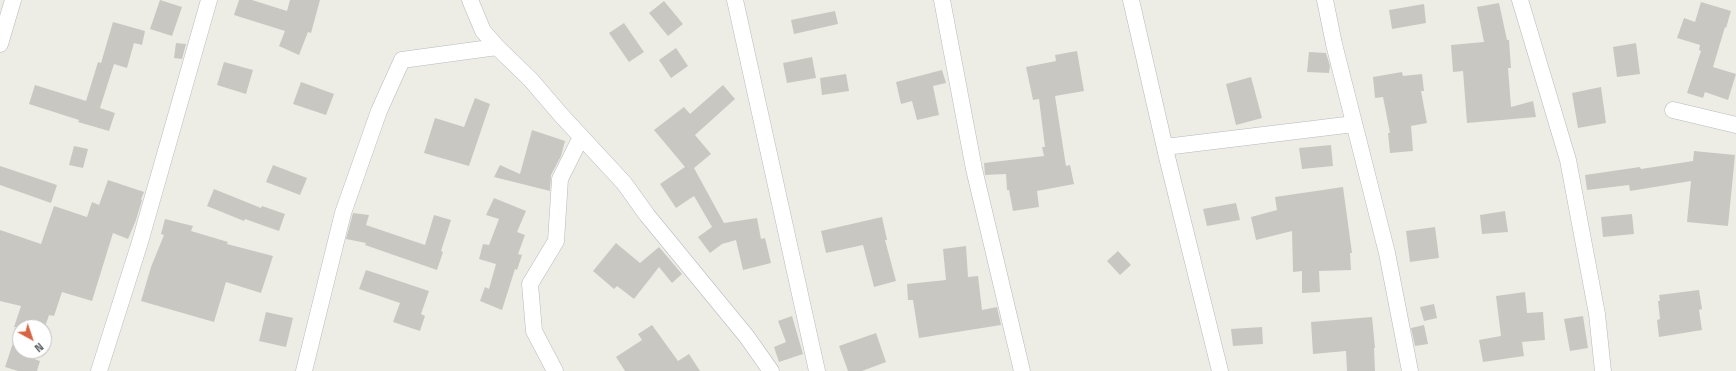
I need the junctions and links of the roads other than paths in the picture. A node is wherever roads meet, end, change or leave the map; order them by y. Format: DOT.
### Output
graph roads {
  1 [pos="13,0"];
  2 [pos="209,0"];
  3 [pos="470,0"];
  4 [pos="735,0"];
  5 [pos="942,0"];
  6 [pos="1131,0"];
  7 [pos="1325,0"];
  8 [pos="1520,0"];
  9 [pos="0,44"];
  10 [pos="497,47"];
  11 [pos="1673,110"];
  12 [pos="1354,124"];
  13 [pos="1736,125"];
  14 [pos="580,136"];
  15 [pos="1165,148"];
  16 [pos="99,371"];
  17 [pos="304,371"];
  18 [pos="555,371"];
  19 [pos="771,371"];
  20 [pos="817,371"];
  21 [pos="1022,371"];
  22 [pos="1220,371"];
  23 [pos="1410,371"];
  24 [pos="1603,371"];
  1 -- 9 [label="street"];
  2 -- 16 [label="street"];
  3 -- 10 [label="street"];
  4 -- 20 [label="street"];
  5 -- 21 [label="street"];
  6 -- 15 [label="street"];
  7 -- 12 [label="street"];
  8 -- 24 [label="street"];
  10 -- 14 [label="street"];
  10 -- 17 [label="street"];
  11 -- 13 [label="street"];
  12 -- 15 [label="street"];
  12 -- 23 [label="street"];
  14 -- 18 [label="street"];
  14 -- 19 [label="street"];
  15 -- 22 [label="street"];
}
